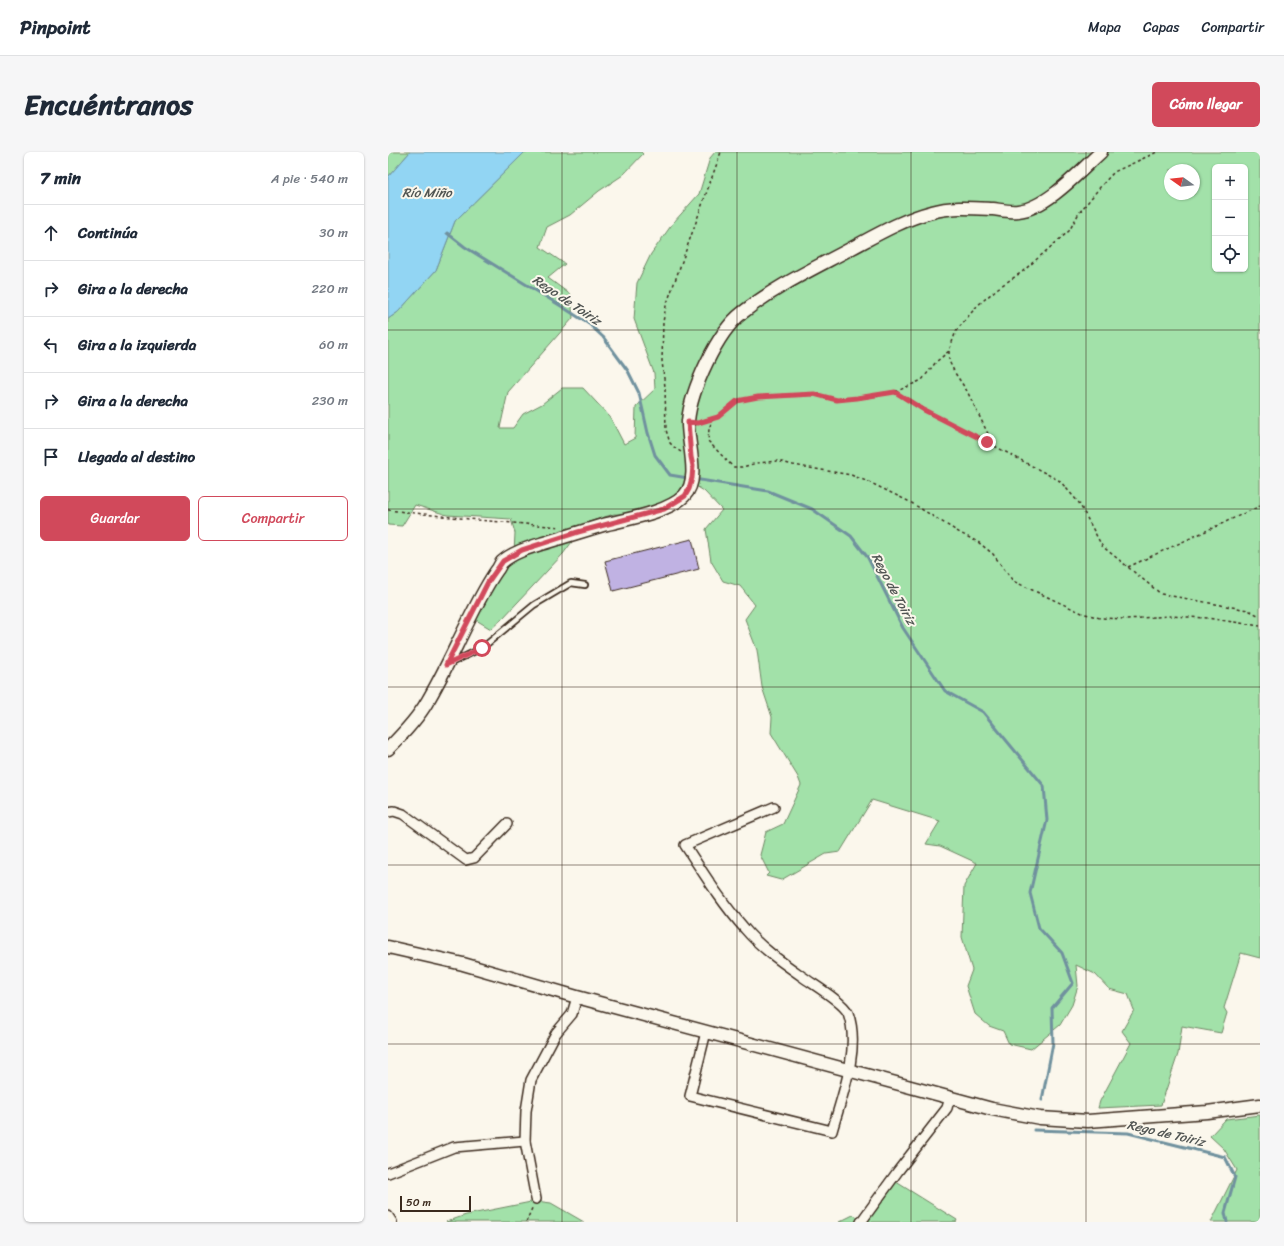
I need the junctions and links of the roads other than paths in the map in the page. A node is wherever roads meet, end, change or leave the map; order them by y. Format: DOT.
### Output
graph roads {
  1 [pos="1100,152"];
  2 [pos="585,585"];
  3 [pos="446,665"];
  4 [pos="388,749"];
  5 [pos="774,807"];
  6 [pos="388,812"];
  7 [pos="507,824"];
  8 [pos="388,947"];
  9 [pos="577,997"];
  10 [pos="706,1032"];
  11 [pos="849,1070"];
  12 [pos="950,1097"];
  13 [pos="1260,1105"];
  14 [pos="525,1141"];
  15 [pos="388,1173"];
  16 [pos="536,1199"];
  17 [pos="388,1216"];
  18 [pos="392,1222"];
  19 [pos="861,1222"];
  1 -- 3 [label="street"];
  2 -- 3 [label="lane"];
  3 -- 4 [label="street"];
  5 -- 11 [label="street"];
  6 -- 7 [label="street"];
  8 -- 9 [label="street"];
  9 -- 10 [label="street"];
  9 -- 14 [label="street"];
  10 -- 11 [label="street"];
  10 -- 11 [label="street"];
  11 -- 12 [label="street"];
  12 -- 13 [label="street"];
  12 -- 19 [label="street"];
  14 -- 15 [label="street"];
  14 -- 16 [label="street"];
  17 -- 18 [label="street"];
}
